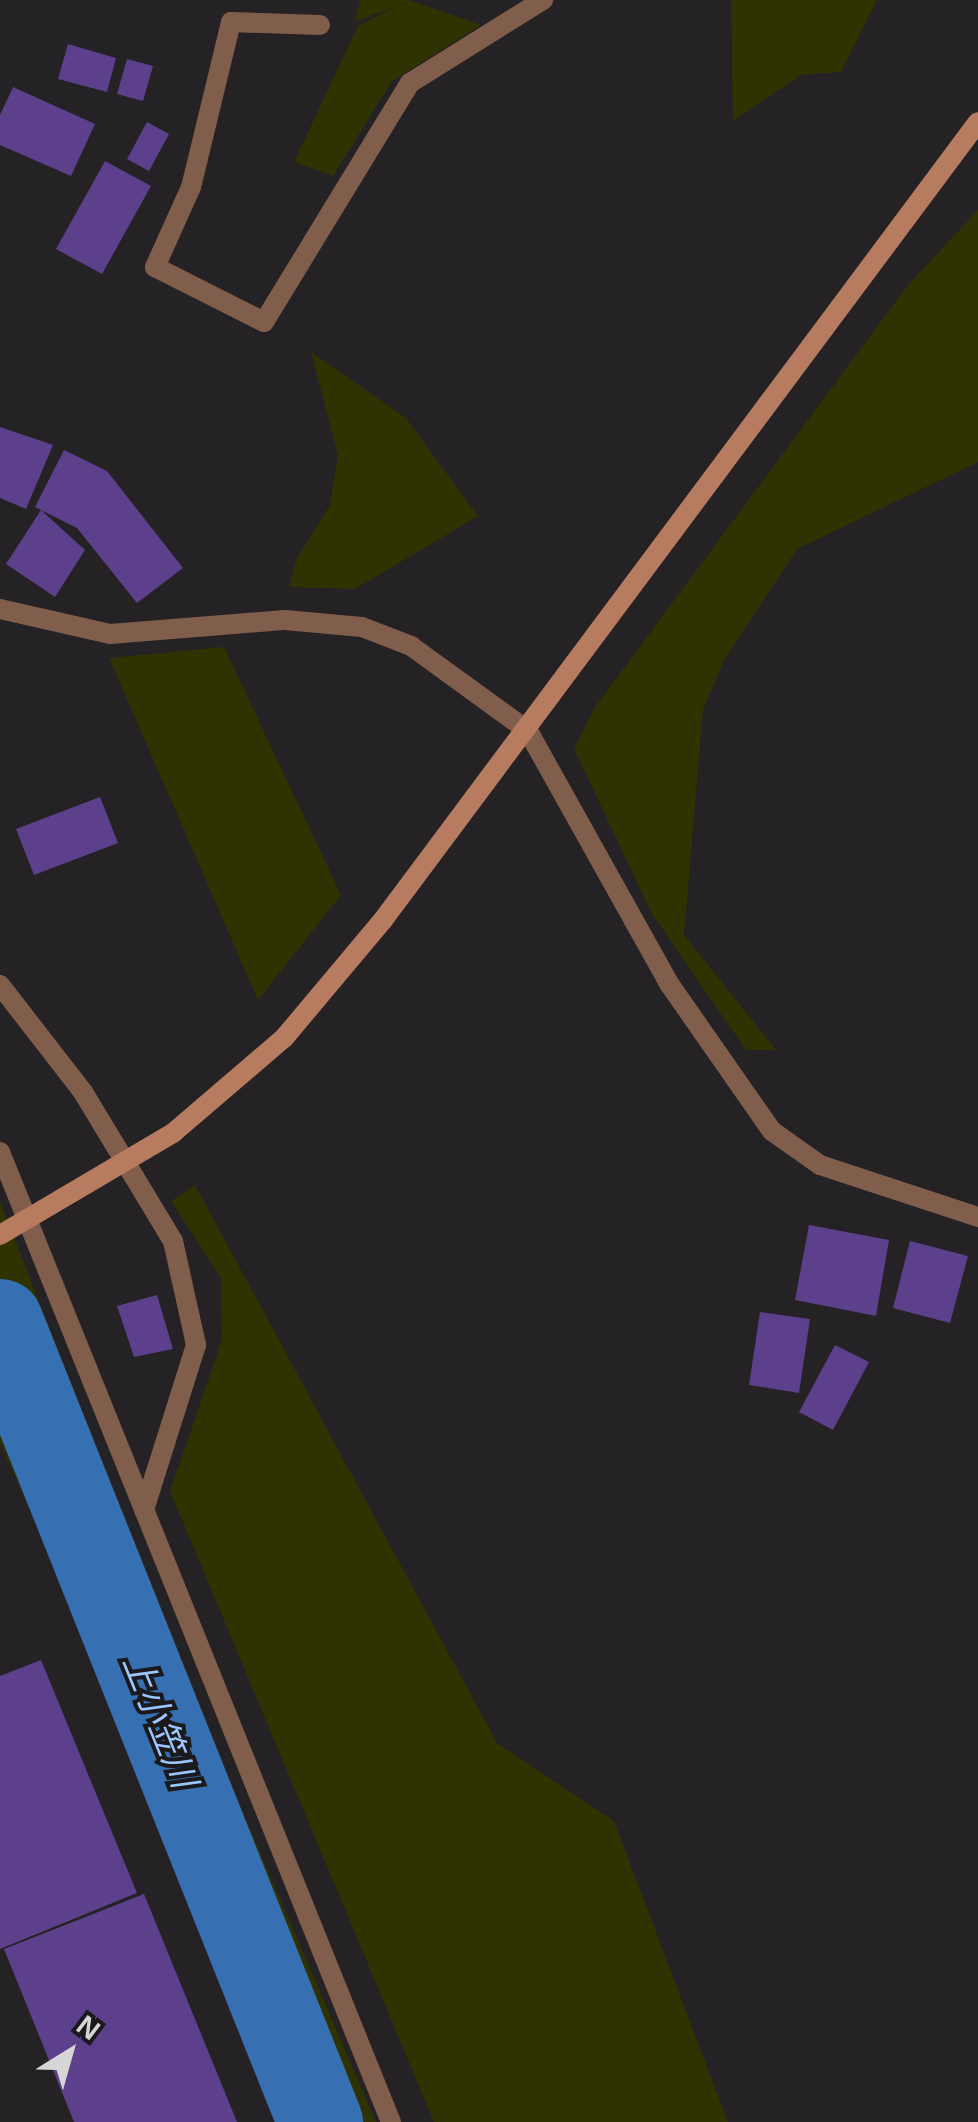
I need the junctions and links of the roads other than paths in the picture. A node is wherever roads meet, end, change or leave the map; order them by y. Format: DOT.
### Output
graph roads {
  1 [pos="543,0"];
  2 [pos="320,24"];
  3 [pos="978,122"];
  4 [pos="0,610"];
  5 [pos="528,731"];
  6 [pos="0,985"];
  7 [pos="0,1152"];
  8 [pos="978,1217"];
  9 [pos="0,1235"];
  10 [pos="144,1510"];
  11 [pos="391,2122"];
  1 -- 2 [label="street"];
  3 -- 5 [label="street"];
  4 -- 5 [label="street"];
  5 -- 8 [label="street"];
  5 -- 9 [label="street, bridge"];
  6 -- 10 [label="street"];
  7 -- 10 [label="street"];
  10 -- 11 [label="street"];
}
